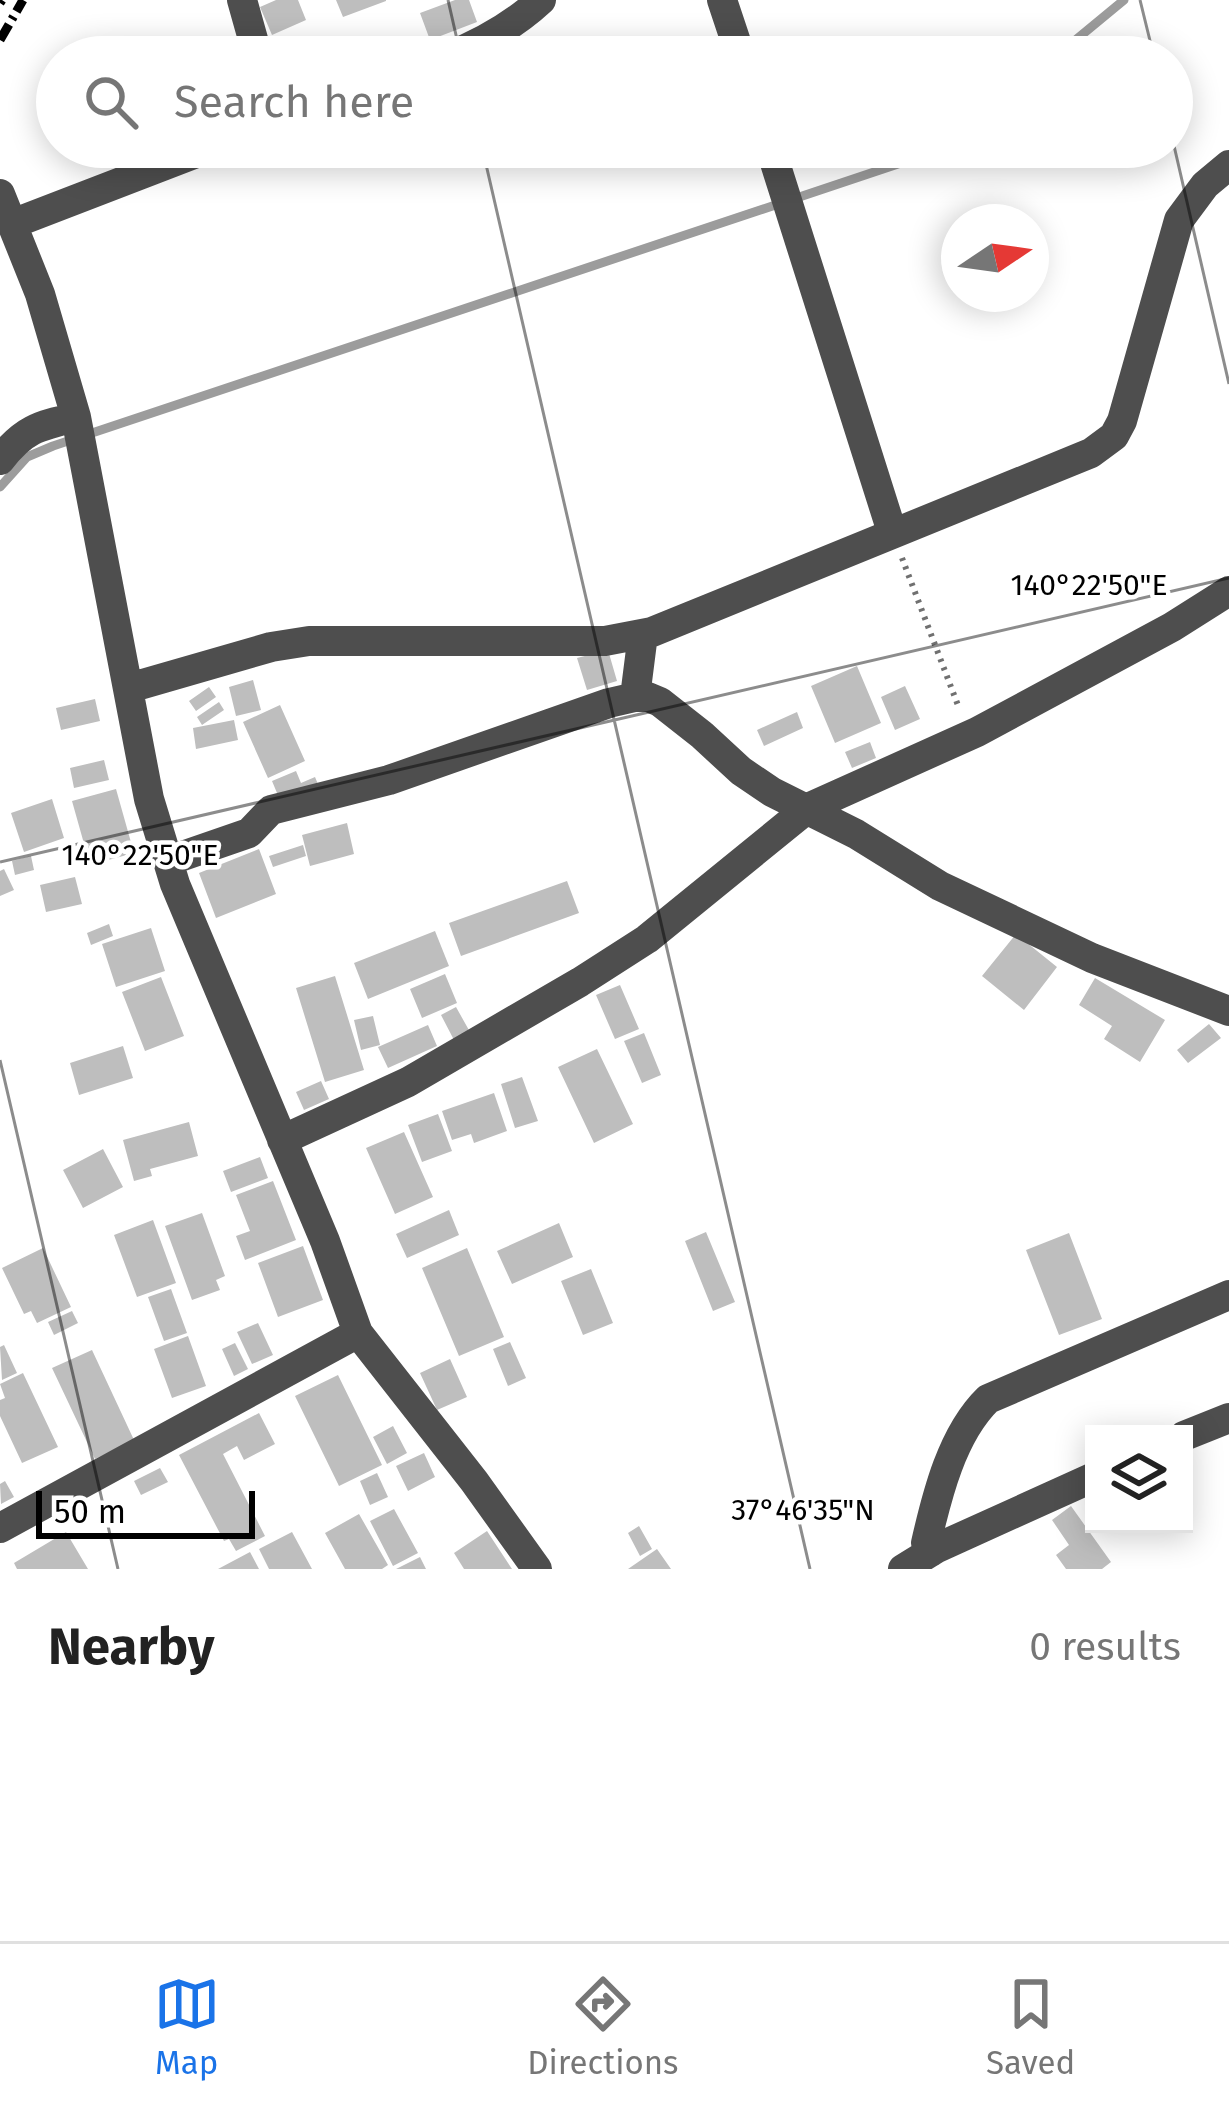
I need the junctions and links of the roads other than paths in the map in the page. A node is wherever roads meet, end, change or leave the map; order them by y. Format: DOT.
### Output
graph roads {
  1 [pos="242,0"];
  2 [pos="541,0"];
  3 [pos="722,0"];
  4 [pos="252,36"];
  5 [pos="493,36"];
  6 [pos="734,36"];
  7 [pos="1229,165"];
  8 [pos="157,168"];
  9 [pos="777,168"];
  10 [pos="0,194"];
  11 [pos="12,224"];
  12 [pos="76,417"];
  13 [pos="0,460"];
  14 [pos="892,532"];
  15 [pos="1229,591"];
  16 [pos="643,634"];
  17 [pos="129,688"];
  18 [pos="635,697"];
  19 [pos="805,811"];
  20 [pos="168,861"];
  21 [pos="1229,1011"];
  22 [pos="282,1139"];
  23 [pos="1229,1295"];
  24 [pos="358,1334"];
  25 [pos="1229,1418"];
  26 [pos="1193,1432"];
  27 [pos="1085,1481"];
  28 [pos="0,1528"];
  29 [pos="931,1552"];
  30 [pos="537,1569"];
  31 [pos="903,1569"];
  1 -- 4 [label="street"];
  2 -- 5 [label="street"];
  3 -- 6 [label="street"];
  7 -- 14 [label="street"];
  8 -- 11 [label="street"];
  9 -- 14 [label="street"];
  10 -- 11 [label="street"];
  11 -- 12 [label="street"];
  12 -- 13 [label="street"];
  12 -- 17 [label="street"];
  14 -- 16 [label="street"];
  15 -- 19 [label="street"];
  16 -- 17 [label="street"];
  16 -- 18 [label="street"];
  17 -- 20 [label="street"];
  18 -- 19 [label="street"];
  18 -- 20 [label="street"];
  19 -- 21 [label="street"];
  19 -- 22 [label="street"];
  20 -- 22 [label="street"];
  22 -- 24 [label="street"];
  23 -- 29 [label="street"];
  24 -- 28 [label="street"];
  24 -- 30 [label="street"];
  25 -- 26 [label="street"];
  27 -- 29 [label="street"];
  29 -- 31 [label="street"];
}
